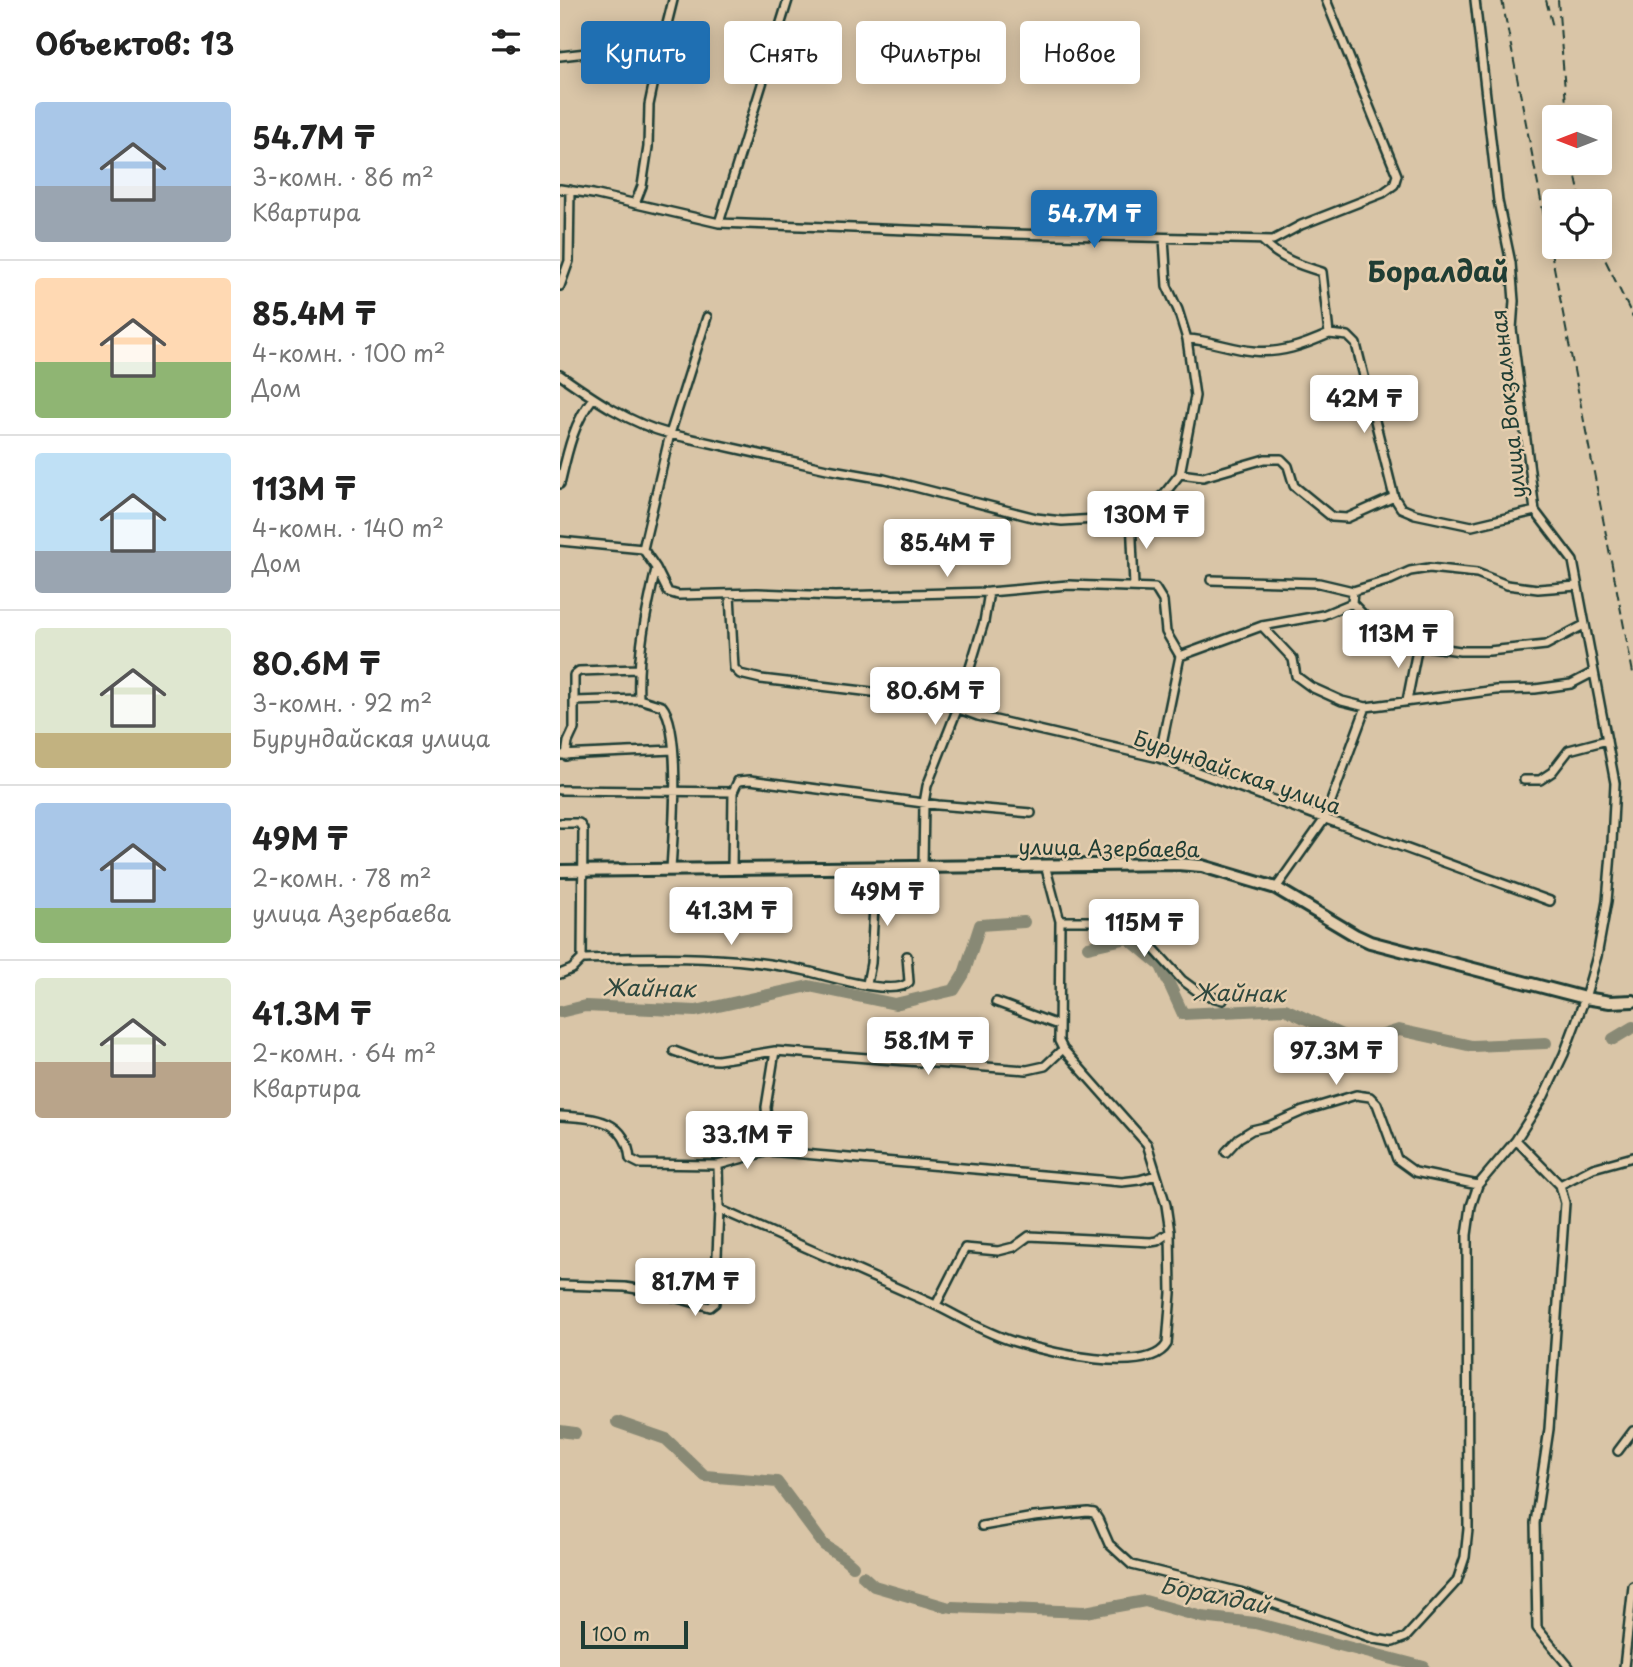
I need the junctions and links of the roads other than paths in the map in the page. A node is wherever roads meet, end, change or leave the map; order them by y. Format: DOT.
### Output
graph roads {
  1 [pos="673,0"];
  2 [pos="788,0"];
  3 [pos="1326,0"];
  4 [pos="1475,0"];
  5 [pos="668,21"];
  6 [pos="581,54"];
  7 [pos="560,56"];
  8 [pos="653,84"];
  9 [pos="560,189"];
  10 [pos="570,190"];
  11 [pos="635,204"];
  12 [pos="719,223"];
  13 [pos="1164,239"];
  14 [pos="1264,241"];
  15 [pos="560,286"];
  16 [pos="707,317"];
  17 [pos="1329,334"];
  18 [pos="1187,339"];
  19 [pos="560,375"];
  20 [pos="593,398"];
  21 [pos="670,434"];
  22 [pos="1180,474"];
  23 [pos="560,484"];
  24 [pos="1394,497"];
  25 [pos="1535,511"];
  26 [pos="1131,517"];
  27 [pos="560,541"];
  28 [pos="643,549"];
  29 [pos="656,568"];
  30 [pos="1211,580"];
  31 [pos="1134,586"];
  32 [pos="1577,586"];
  33 [pos="989,592"];
  34 [pos="1353,592"];
  35 [pos="730,595"];
  36 [pos="1352,603"];
  37 [pos="1584,625"];
  38 [pos="1262,626"];
  39 [pos="1418,645"];
  40 [pos="1180,656"];
  41 [pos="638,669"];
  42 [pos="1594,672"];
  43 [pos="639,699"];
  44 [pos="574,701"];
  45 [pos="1407,701"];
  46 [pos="1366,706"];
  47 [pos="957,710"];
  48 [pos="1608,740"];
  49 [pos="673,750"];
  50 [pos="563,755"];
  51 [pos="1158,758"];
  52 [pos="1524,780"];
  53 [pos="560,790"];
  54 [pos="676,791"];
  55 [pos="733,792"];
  56 [pos="924,803"];
  57 [pos="1031,813"];
  58 [pos="1324,820"];
  59 [pos="560,823"];
  60 [pos="1045,864"];
  61 [pos="923,866"];
  62 [pos="876,867"];
  63 [pos="732,868"];
  64 [pos="671,869"];
  65 [pos="560,871"];
  66 [pos="584,871"];
  67 [pos="1276,888"];
  68 [pos="1550,901"];
  69 [pos="1060,921"];
  70 [pos="907,956"];
  71 [pos="582,958"];
  72 [pos="560,974"];
  73 [pos="867,984"];
  74 [pos="1585,998"];
  75 [pos="1223,1000"];
  76 [pos="1633,1001"];
  77 [pos="996,1002"];
  78 [pos="1058,1026"];
  79 [pos="1063,1049"];
  80 [pos="674,1051"];
  81 [pos="775,1051"];
  82 [pos="560,1116"];
  83 [pos="1516,1140"];
  84 [pos="769,1151"];
  85 [pos="1226,1152"];
  86 [pos="1633,1157"];
  87 [pos="718,1165"];
  88 [pos="1156,1175"];
  89 [pos="1478,1185"];
  90 [pos="1560,1185"];
  91 [pos="719,1209"];
  92 [pos="1170,1232"];
  93 [pos="560,1285"];
  94 [pos="936,1305"];
  95 [pos="1633,1431"];
  96 [pos="1618,1451"];
  97 [pos="982,1527"];
  98 [pos="1633,1586"];
  99 [pos="1630,1641"];
  100 [pos="1569,1667"];
  101 [pos="1624,1667"];
  1 -- 5 [label="street"];
  2 -- 12 [label="street"];
  3 -- 14 [label="street"];
  4 -- 25 [label="street, улица Вокзальная"];
  6 -- 7 [label="street"];
  8 -- 11 [label="street"];
  9 -- 10 [label="street"];
  10 -- 11 [label="street"];
  10 -- 15 [label="street"];
  11 -- 12 [label="street"];
  12 -- 13 [label="street"];
  13 -- 14 [label="street"];
  13 -- 18 [label="street"];
  14 -- 17 [label="street"];
  16 -- 21 [label="street"];
  17 -- 18 [label="street"];
  17 -- 24 [label="street"];
  18 -- 22 [label="street"];
  19 -- 20 [label="street"];
  20 -- 21 [label="street"];
  20 -- 23 [label="street"];
  21 -- 26 [label="street"];
  21 -- 28 [label="street"];
  22 -- 24 [label="street"];
  22 -- 26 [label="street"];
  24 -- 25 [label="street"];
  25 -- 32 [label="street, улица Вокзальная"];
  26 -- 31 [label="street"];
  27 -- 28 [label="street"];
  28 -- 29 [label="street"];
  29 -- 35 [label="street"];
  29 -- 41 [label="street"];
  30 -- 34 [label="street"];
  31 -- 33 [label="street"];
  31 -- 40 [label="street"];
  32 -- 34 [label="street"];
  32 -- 37 [label="street, улица Вокзальная"];
  33 -- 35 [label="street"];
  33 -- 47 [label="street"];
  34 -- 36 [label="street"];
  35 -- 47 [label="street, Бурундайская улица"];
  36 -- 38 [label="street"];
  36 -- 39 [label="street"];
  37 -- 39 [label="street"];
  37 -- 42 [label="street, улица Вокзальная"];
  38 -- 40 [label="street"];
  38 -- 46 [label="street"];
  39 -- 45 [label="street"];
  40 -- 51 [label="street"];
  41 -- 43 [label="street"];
  41 -- 44 [label="street"];
  42 -- 45 [label="street"];
  42 -- 48 [label="street, улица Вокзальная"];
  43 -- 44 [label="street"];
  43 -- 49 [label="street"];
  44 -- 50 [label="street"];
  45 -- 46 [label="street"];
  46 -- 58 [label="street"];
  47 -- 51 [label="street, Бурундайская улица"];
  47 -- 56 [label="street"];
  48 -- 52 [label="street"];
  48 -- 74 [label="street, улица Вокзальная"];
  49 -- 50 [label="street"];
  49 -- 54 [label="street"];
  51 -- 58 [label="street, Бурундайская улица"];
  53 -- 54 [label="street"];
  54 -- 55 [label="street"];
  54 -- 64 [label="street"];
  55 -- 56 [label="street"];
  55 -- 63 [label="street"];
  56 -- 57 [label="street"];
  56 -- 61 [label="street"];
  58 -- 67 [label="street"];
  58 -- 68 [label="street, Бурундайская улица"];
  59 -- 66 [label="street"];
  60 -- 61 [label="main road, улица Азербаева"];
  60 -- 67 [label="main road, улица Азербаева"];
  60 -- 69 [label="street"];
  61 -- 62 [label="main road, улица Азербаева"];
  62 -- 63 [label="main road, улица Азербаева"];
  62 -- 73 [label="street"];
  63 -- 64 [label="main road, улица Азербаева"];
  64 -- 66 [label="main road, улица Азербаева"];
  65 -- 66 [label="main road, улица Азербаева"];
  66 -- 71 [label="street"];
  67 -- 74 [label="main road, улица Азербаева"];
  69 -- 75 [label="street"];
  69 -- 78 [label="street"];
  70 -- 73 [label="street"];
  71 -- 72 [label="street"];
  71 -- 73 [label="street"];
  74 -- 76 [label="main road, улица Азербаева"];
  74 -- 83 [label="street, улица Вокзальная"];
  77 -- 78 [label="street"];
  78 -- 79 [label="street"];
  79 -- 81 [label="street"];
  79 -- 88 [label="street"];
  80 -- 81 [label="street"];
  81 -- 84 [label="street"];
  82 -- 87 [label="street"];
  83 -- 89 [label="street, улица Вокзальная"];
  83 -- 90 [label="street"];
  84 -- 87 [label="street"];
  84 -- 88 [label="street"];
  85 -- 89 [label="street"];
  86 -- 90 [label="street"];
  87 -- 91 [label="street"];
  88 -- 92 [label="street"];
  89 -- 97 [label="street"];
  90 -- 100 [label="street"];
  91 -- 93 [label="street"];
  91 -- 94 [label="street"];
  92 -- 94 [label="street"];
  92 -- 94 [label="street"];
  95 -- 96 [label="street"];
  98 -- 99 [label="street"];
  99 -- 101 [label="street"];
}
